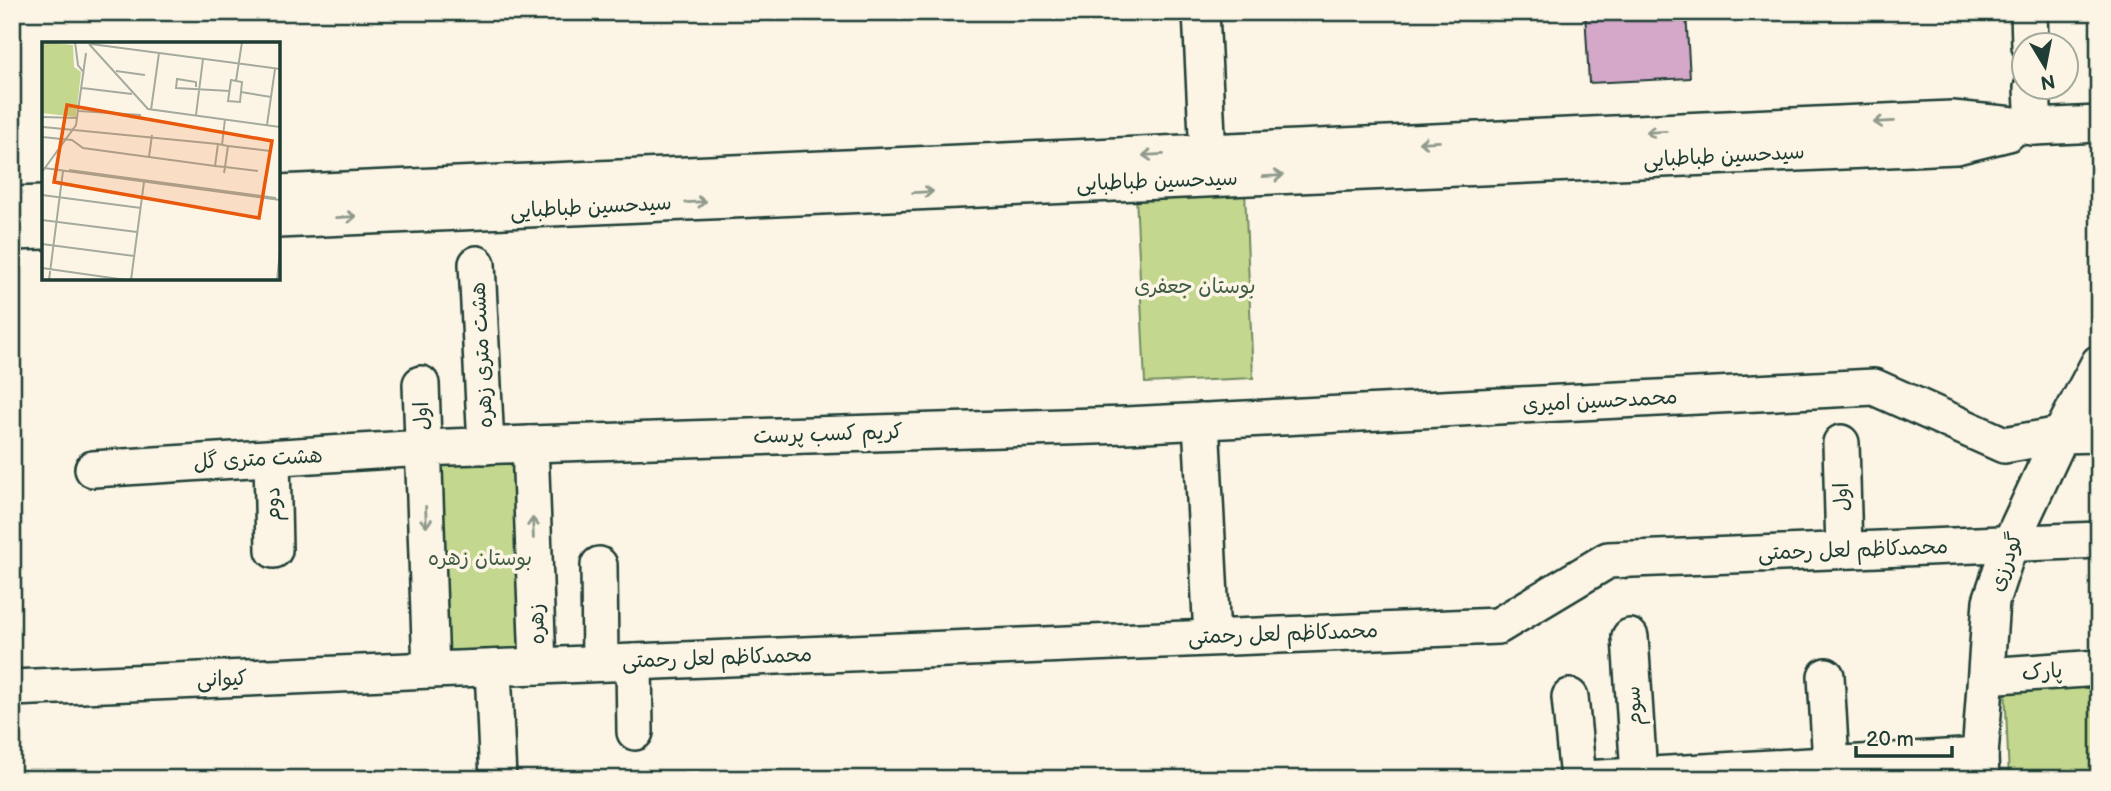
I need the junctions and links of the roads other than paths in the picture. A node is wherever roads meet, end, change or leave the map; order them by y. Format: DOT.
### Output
graph roads {
  1 [pos="1201,12"];
  2 [pos="2029,12"];
  3 [pos="2030,32"];
  4 [pos="2033,102"];
  5 [pos="2099,124"];
  6 [pos="2034,127"];
  7 [pos="1208,166"];
  8 [pos="280,193"];
  9 [pos="42,204"];
  10 [pos="12,205"];
  11 [pos="280,220"];
  12 [pos="42,231"];
  13 [pos="12,232"];
  14 [pos="477,264"];
  15 [pos="2099,363"];
  16 [pos="421,384"];
  17 [pos="1201,421"];
  18 [pos="1126,425"];
  19 [pos="2099,433"];
  20 [pos="2061,435"];
  21 [pos="1841,443"];
  22 [pos="530,444"];
  23 [pos="486,446"];
  24 [pos="423,448"];
  25 [pos="272,458"];
  26 [pos="93,469"];
  27 [pos="2099,540"];
  28 [pos="2010,544"];
  29 [pos="274,550"];
  30 [pos="1844,551"];
  31 [pos="599,565"];
  32 [pos="1212,637"];
  33 [pos="1630,637"];
  34 [pos="617,662"];
  35 [pos="538,666"];
  36 [pos="493,668"];
  37 [pos="2099,668"];
  38 [pos="431,670"];
  39 [pos="1826,676"];
  40 [pos="1986,676"];
  41 [pos="12,688"];
  42 [pos="1570,697"];
  43 [pos="635,732"];
  44 [pos="1830,764"];
  45 [pos="1981,767"];
  46 [pos="1765,774"];
  47 [pos="1639,775"];
  48 [pos="1705,775"];
  49 [pos="498,779"];
  50 [pos="1578,779"];
  51 [pos="1584,779"];
  1 -- 7 [label="street"];
  2 -- 3 [label="street"];
  4 -- 6 [label="street"];
  5 -- 6 [label="street, سیدحسین طباطبایی"];
  6 -- 7 [label="street, سیدحسین طباطبایی"];
  7 -- 8 [label="street, سیدحسین طباطبایی, one-way"];
  11 -- 7 [label="street, سیدحسین طباطبایی, one-way"];
  9 -- 10 [label="street"];
  12 -- 13 [label="street"];
  14 -- 23 [label="street, هشت متری زهره"];
  15 -- 20 [label="street, گودرزی"];
  16 -- 24 [label="street, اول"];
  17 -- 18 [label="street, محمدحسین امیری"];
  17 -- 20 [label="street, محمدحسین امیری"];
  17 -- 32 [label="street"];
  18 -- 22 [label="street, کریم کسب پرست"];
  19 -- 20 [label="street, محمدحسین امیری"];
  20 -- 28 [label="street, گودرزی"];
  21 -- 30 [label="street, اول"];
  22 -- 23 [label="street"];
  35 -- 22 [label="street, زهره, one-way"];
  23 -- 24 [label="street"];
  24 -- 25 [label="street, هشت متری گل"];
  24 -- 38 [label="street, one-way"];
  25 -- 26 [label="street, هشت متری گل"];
  25 -- 29 [label="street, دوم"];
  27 -- 28 [label="street, محمدکاظم لعل رحمتی"];
  28 -- 30 [label="street, محمدکاظم لعل رحمتی"];
  28 -- 40 [label="street, گودرزی"];
  30 -- 32 [label="street, محمدکاظم لعل رحمتی"];
  31 -- 34 [label="street"];
  32 -- 34 [label="street, محمدکاظم لعل رحمتی"];
  33 -- 47 [label="street, سوم"];
  34 -- 35 [label="street, محمدکاظم لعل رحمتی"];
  34 -- 43 [label="street"];
  35 -- 36 [label="street, زهره"];
  36 -- 38 [label="street, زهره"];
  36 -- 49 [label="street"];
  37 -- 40 [label="street, پارک"];
  38 -- 41 [label="street, کیوانی"];
  39 -- 44 [label="street"];
  40 -- 45 [label="street, گودرزی"];
  42 -- 50 [label="street"];
  44 -- 45 [label="street"];
  44 -- 46 [label="street"];
  46 -- 48 [label="street"];
  47 -- 48 [label="street"];
  47 -- 51 [label="street"];
}
